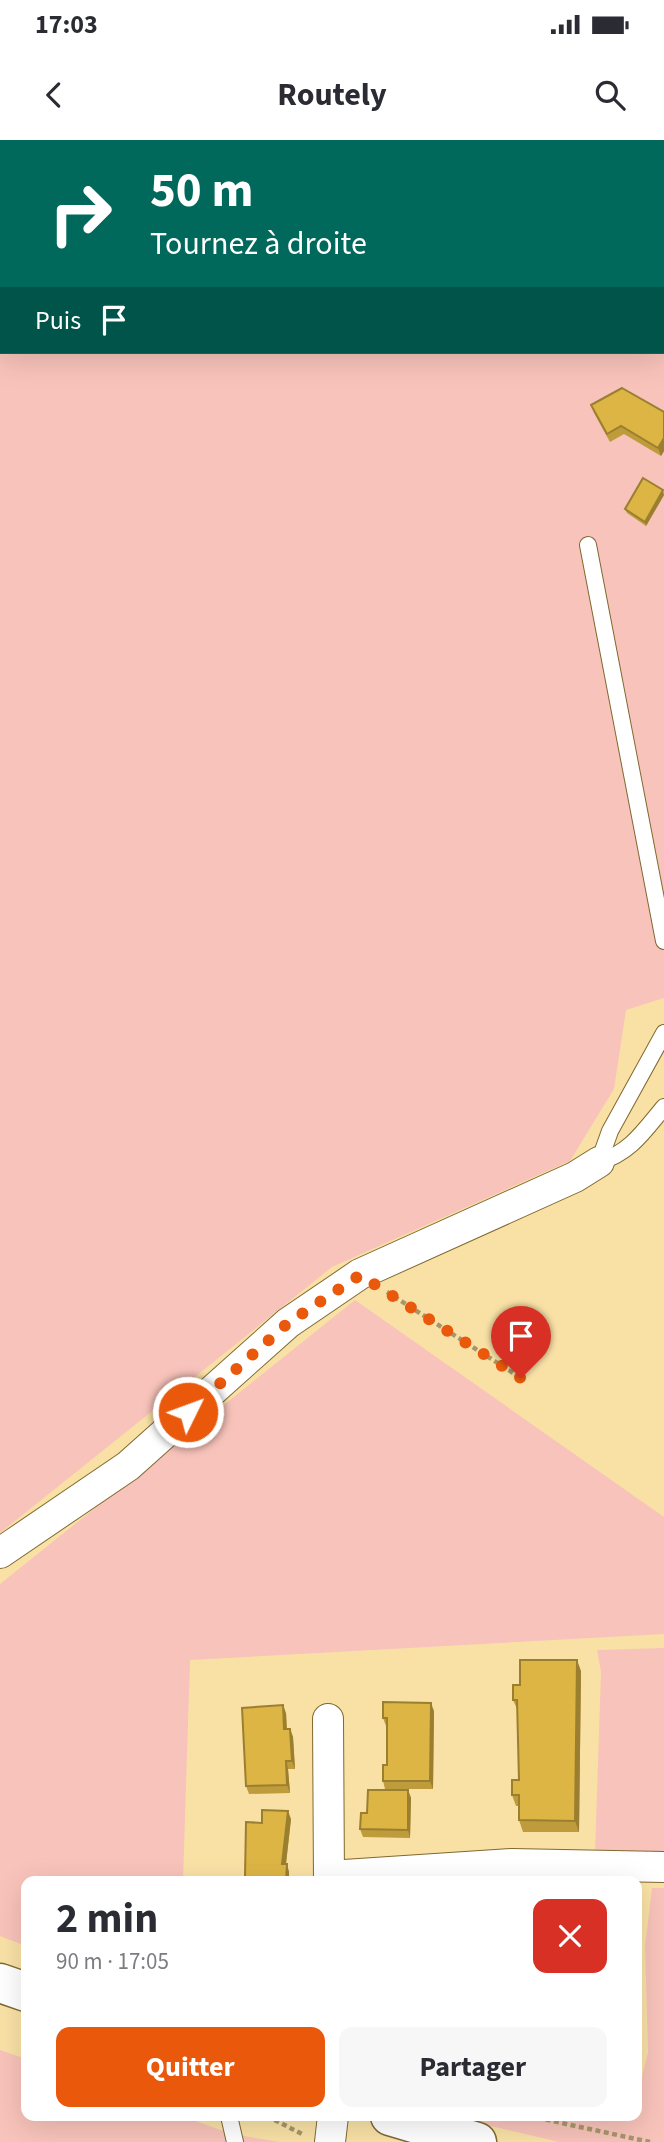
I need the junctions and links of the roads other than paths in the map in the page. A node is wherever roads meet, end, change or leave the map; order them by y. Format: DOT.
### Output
graph roads {
  1 [pos="588,545"];
  2 [pos="664,942"];
  3 [pos="664,1033"];
  4 [pos="664,1107"];
  5 [pos="599,1162"];
  6 [pos="0,1553"];
  7 [pos="328,1719"];
  8 [pos="664,1867"];
  9 [pos="512,1873"];
  10 [pos="329,1876"];
  11 [pos="402,1876"];
  12 [pos="0,1983"];
  13 [pos="21,1990"];
  14 [pos="230,2121"];
  15 [pos="330,2121"];
  16 [pos="407,2121"];
  17 [pos="319,2139"];
  18 [pos="235,2142"];
  19 [pos="477,2142"];
  1 -- 2 [label="lane"];
  3 -- 5 [label="lane"];
  4 -- 5 [label="lane"];
  5 -- 6 [label="street"];
  7 -- 10 [label="street"];
  8 -- 9 [label="street"];
  9 -- 11 [label="street"];
  12 -- 13 [label="street"];
  14 -- 18 [label="lane"];
  15 -- 17 [label="street"];
  16 -- 19 [label="street"];
}
